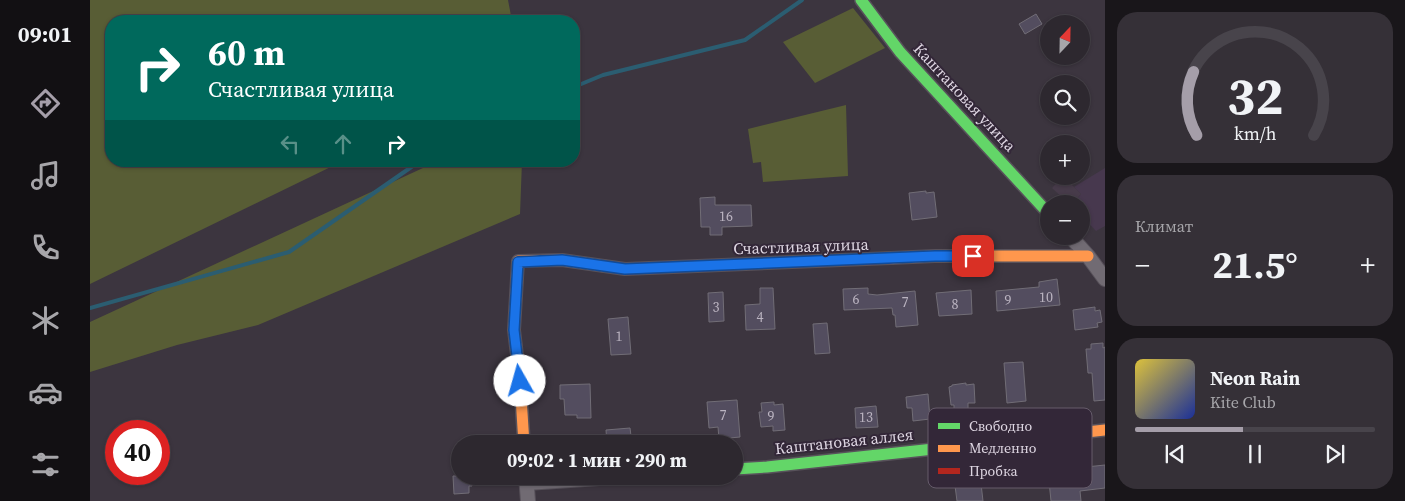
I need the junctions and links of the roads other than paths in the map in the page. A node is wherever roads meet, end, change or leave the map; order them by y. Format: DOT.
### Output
graph roads {
  1 [pos="861,0"];
  2 [pos="1040,204"];
  3 [pos="1078,245"];
  4 [pos="1088,256"];
  5 [pos="1105,279"];
  6 [pos="1105,430"];
  7 [pos="1092,431"];
  8 [pos="523,435"];
  9 [pos="928,449"];
  10 [pos="743,468"];
  11 [pos="526,485"];
  12 [pos="528,501"];
  1 -- 2 [label="street, Каштановая улица"];
  3 -- 4 [label="street"];
  4 -- 5 [label="street"];
  4 -- 8 [label="street, Счастливая улица"];
  6 -- 7 [label="street, Каштановая аллея"];
  9 -- 10 [label="street, Каштановая аллея"];
  11 -- 12 [label="street"];
}
